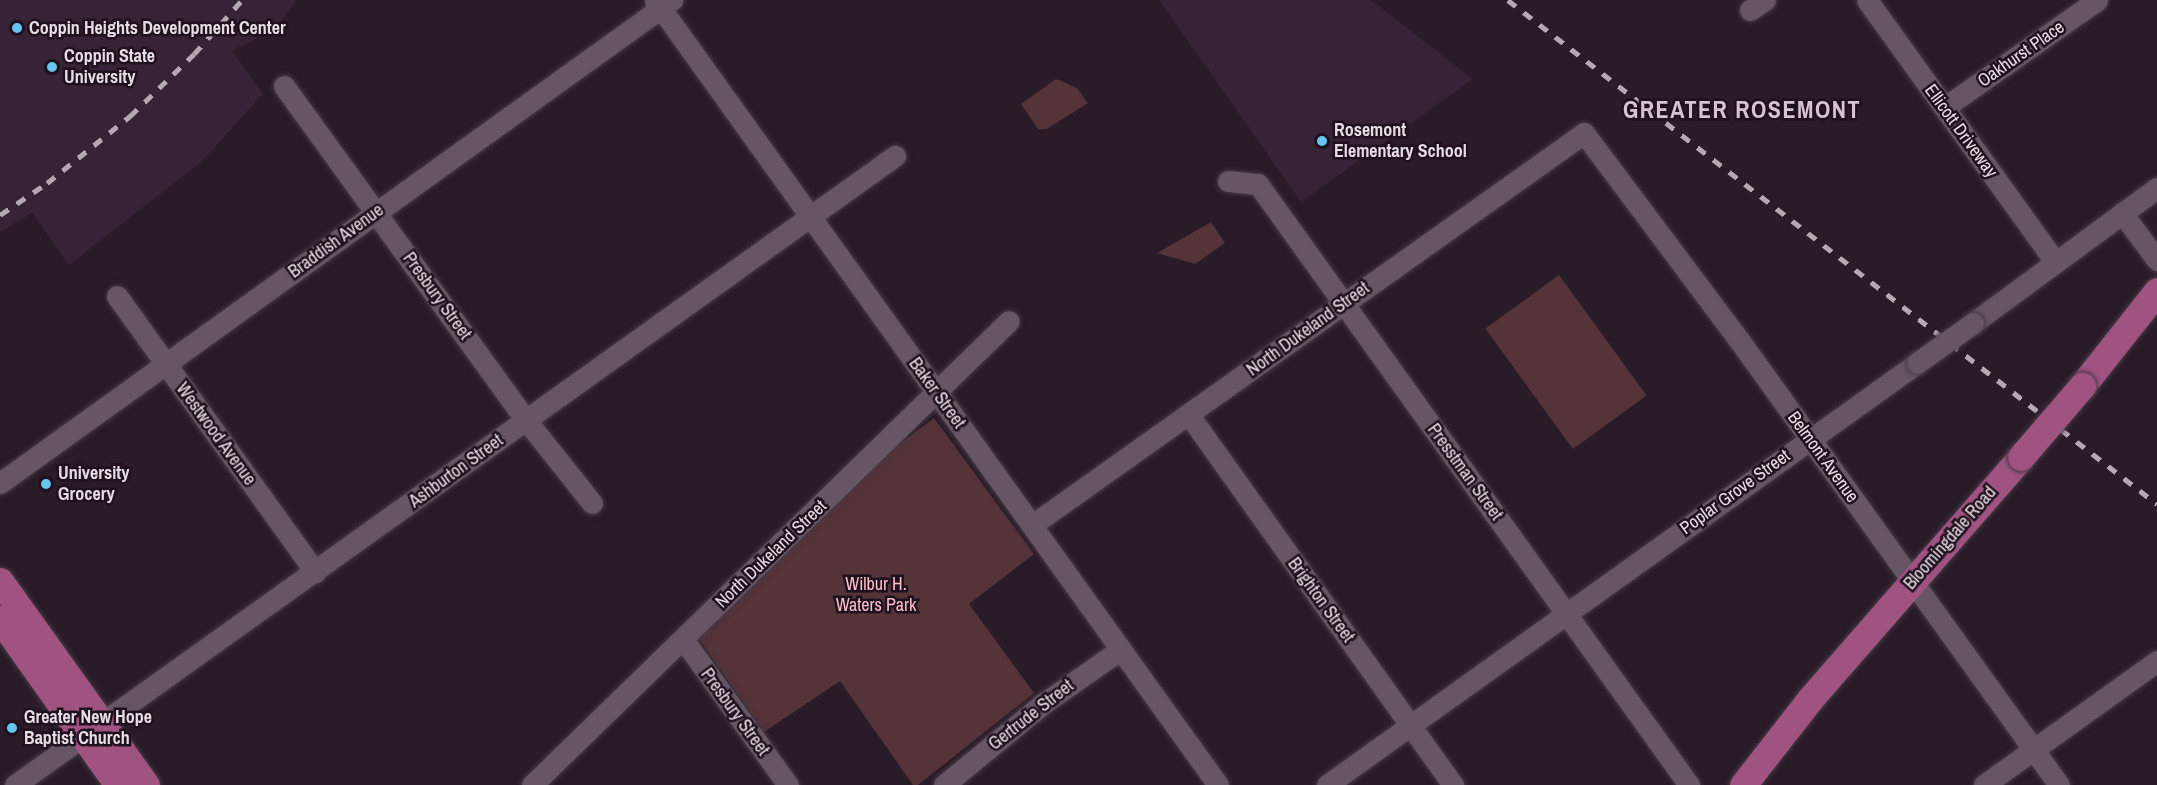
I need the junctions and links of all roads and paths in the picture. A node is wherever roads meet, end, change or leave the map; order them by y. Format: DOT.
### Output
graph roads {
  1 [pos="1868,0"];
  2 [pos="2097,0"];
  3 [pos="662,3"];
  4 [pos="284,86"];
  5 [pos="1945,107"];
  6 [pos="1584,133"];
  7 [pos="895,156"];
  8 [pos="1228,181"];
  9 [pos="2152,196"];
  10 [pos="376,212"];
  11 [pos="2122,213"];
  12 [pos="810,216"];
  13 [pos="2157,260"];
  14 [pos="2055,262"];
  15 [pos="2157,291"];
  16 [pos="117,296"];
  17 [pos="1343,303"];
  18 [pos="1009,321"];
  19 [pos="166,364"];
  20 [pos="938,394"];
  21 [pos="1189,415"];
  22 [pos="526,420"];
  23 [pos="1809,439"];
  24 [pos="0,483"];
  25 [pos="592,503"];
  26 [pos="1032,525"];
  27 [pos="315,572"];
  28 [pos="1913,580"];
  29 [pos="0,581"];
  30 [pos="1567,614"];
  31 [pos="0,620"];
  32 [pos="682,639"];
  33 [pos="1121,649"];
  34 [pos="2157,661"];
  35 [pos="1410,725"];
  36 [pos="93,731"];
  37 [pos="2034,749"];
  38 [pos="15,785"];
  39 [pos="118,785"];
  40 [pos="146,785"];
  41 [pos="532,785"];
  42 [pos="788,785"];
  43 [pos="944,785"];
  44 [pos="1218,785"];
  45 [pos="1327,785"];
  46 [pos="1453,785"];
  47 [pos="1689,785"];
  48 [pos="1743,785"];
  49 [pos="1984,785"];
  50 [pos="2059,785"];
  1 -- 5 [label="street, Ellicott Driveway"];
  2 -- 5 [label="street, Oakhurst Place"];
  3 -- 10 [label="street, Braddish Avenue"];
  3 -- 12 [label="street, Baker Street"];
  4 -- 10 [label="street, Presbury Street"];
  5 -- 14 [label="street, Ellicott Driveway"];
  6 -- 17 [label="street, North Dukeland Street"];
  6 -- 23 [label="street, Belmont Avenue"];
  7 -- 12 [label="street, Ashburton Street"];
  8 -- 17 [label="street, Presstman Street"];
  9 -- 11 [label="street, Poplar Grove Street"];
  10 -- 19 [label="street, Braddish Avenue"];
  10 -- 22 [label="street, Presbury Street"];
  11 -- 13 [label="street"];
  11 -- 14 [label="street, Poplar Grove Street"];
  12 -- 20 [label="street, Baker Street"];
  12 -- 22 [label="street, Ashburton Street"];
  14 -- 23 [label="street, Poplar Grove Street, bridge"];
  15 -- 28 [label="main road, Bloomingdale Road, bridge"];
  16 -- 19 [label="street, Westwood Avenue"];
  17 -- 21 [label="street, North Dukeland Street"];
  17 -- 30 [label="street, Presstman Street"];
  18 -- 20 [label="street, North Dukeland Street"];
  19 -- 24 [label="street, Braddish Avenue"];
  19 -- 27 [label="street, Westwood Avenue"];
  20 -- 26 [label="street, Baker Street"];
  20 -- 32 [label="street, North Dukeland Street"];
  21 -- 26 [label="street, North Dukeland Street"];
  21 -- 35 [label="street, Brighton Street"];
  22 -- 25 [label="street, Presbury Street"];
  22 -- 27 [label="street, Ashburton Street"];
  23 -- 28 [label="street, Belmont Avenue"];
  23 -- 30 [label="street, Poplar Grove Street"];
  26 -- 33 [label="street, Baker Street"];
  27 -- 36 [label="street, Ashburton Street"];
  28 -- 37 [label="street, Belmont Avenue"];
  28 -- 48 [label="main road, Bloomingdale Road"];
  29 -- 36 [label="main road"];
  30 -- 35 [label="street, Poplar Grove Street"];
  30 -- 47 [label="street, Presstman Street"];
  31 -- 36 [label="main road"];
  32 -- 41 [label="street, North Dukeland Street"];
  32 -- 42 [label="street, Presbury Street"];
  33 -- 43 [label="street, Gertrude Street"];
  33 -- 44 [label="street, Baker Street"];
  34 -- 37 [label="street"];
  35 -- 45 [label="street, Poplar Grove Street"];
  35 -- 46 [label="street, Brighton Street"];
  36 -- 38 [label="street, Ashburton Street"];
  36 -- 39 [label="main road"];
  36 -- 40 [label="main road"];
  37 -- 49 [label="street"];
  37 -- 50 [label="street, Belmont Avenue"];
}
